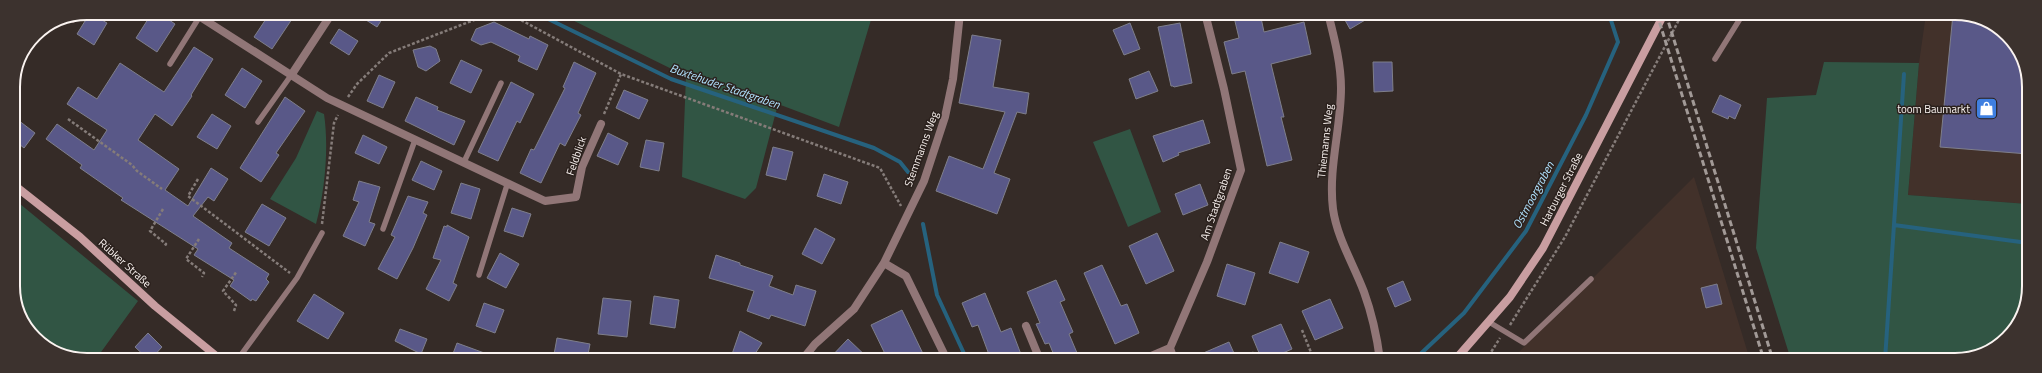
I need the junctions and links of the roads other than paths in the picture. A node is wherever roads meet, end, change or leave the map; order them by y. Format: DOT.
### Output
graph roads {
  1 [pos="193,20"];
  2 [pos="206,20"];
  3 [pos="327,20"];
  4 [pos="959,20"];
  5 [pos="1207,20"];
  6 [pos="1329,20"];
  7 [pos="1661,20"];
  8 [pos="1738,20"];
  9 [pos="1715,59"];
  10 [pos="170,64"];
  11 [pos="292,74"];
  12 [pos="501,83"];
  13 [pos="258,122"];
  14 [pos="600,124"];
  15 [pos="415,140"];
  16 [pos="464,162"];
  17 [pos="507,185"];
  18 [pos="20,190"];
  19 [pos="383,229"];
  20 [pos="322,233"];
  21 [pos="884,263"];
  22 [pos="479,275"];
  23 [pos="1591,279"];
  24 [pos="1489,322"];
  25 [pos="1026,326"];
  26 [pos="1170,348"];
  27 [pos="213,353"];
  28 [pos="242,353"];
  29 [pos="808,353"];
  30 [pos="944,353"];
  31 [pos="1037,353"];
  32 [pos="1158,353"];
  33 [pos="1172,353"];
  34 [pos="1379,353"];
  35 [pos="1461,353"];
  1 -- 10 [label="lane"];
  2 -- 11 [label="street"];
  3 -- 11 [label="street"];
  4 -- 21 [label="street, Stemmanns Weg"];
  5 -- 26 [label="street, Am Stadtgraben"];
  6 -- 34 [label="street, Thiemanns Weg"];
  7 -- 24 [label="street, Harburger Straße"];
  8 -- 9 [label="lane"];
  11 -- 13 [label="lane"];
  11 -- 15 [label="street"];
  12 -- 16 [label="lane"];
  14 -- 17 [label="street, Feldblick"];
  15 -- 16 [label="street"];
  15 -- 19 [label="lane"];
  16 -- 17 [label="street"];
  17 -- 22 [label="lane"];
  18 -- 27 [label="street, Rübker Straße"];
  20 -- 28 [label="lane"];
  21 -- 29 [label="street, Stemmanns Weg"];
  21 -- 30 [label="street"];
  23 -- 24 [label="lane"];
  24 -- 35 [label="street, Harburger Straße"];
  25 -- 31 [label="street"];
  26 -- 32 [label="street"];
  26 -- 33 [label="street"];
}
